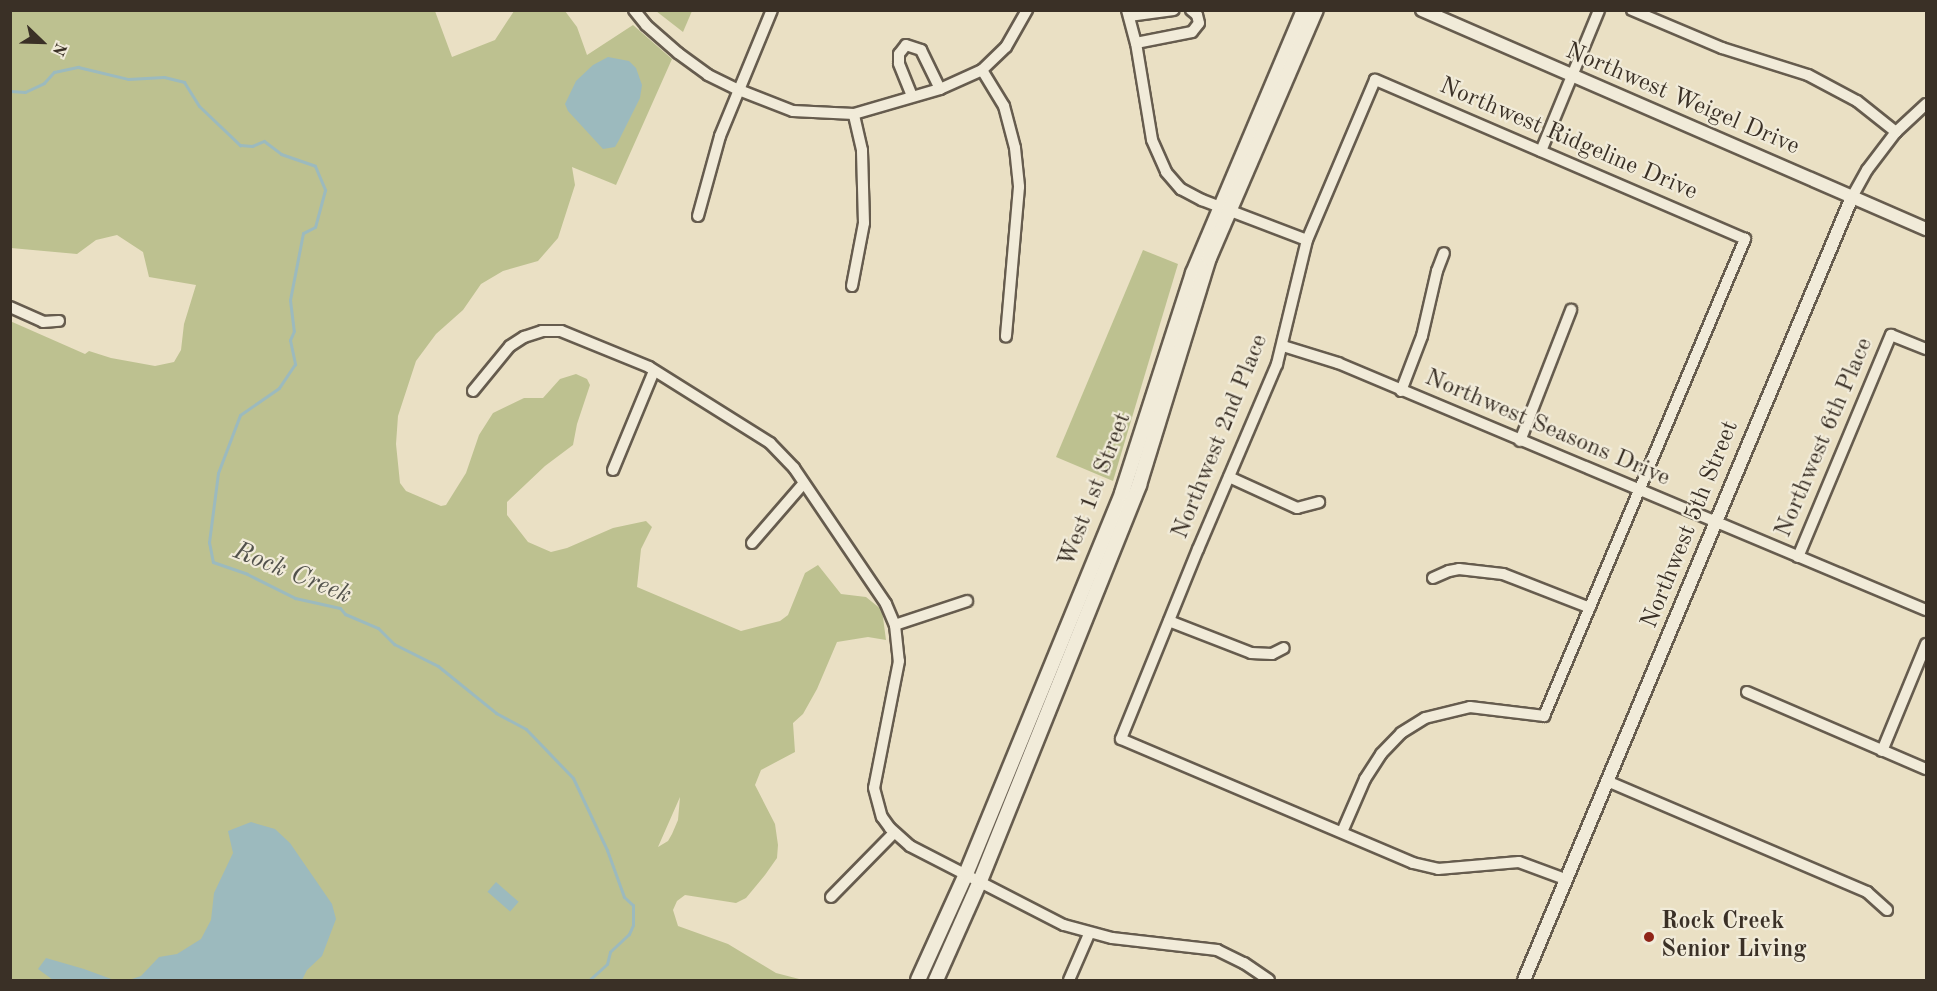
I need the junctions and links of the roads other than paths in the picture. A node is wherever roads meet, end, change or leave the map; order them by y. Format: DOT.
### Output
graph roads {
  1 [pos="634,10"];
  2 [pos="772,10"];
  3 [pos="1027,10"];
  4 [pos="1174,10"];
  5 [pos="1191,10"];
  6 [pos="1304,10"];
  7 [pos="1316,10"];
  8 [pos="1422,10"];
  9 [pos="1599,10"];
  10 [pos="1632,10"];
  11 [pos="1128,13"];
  12 [pos="1136,43"];
  13 [pos="982,70"];
  14 [pos="1572,75"];
  15 [pos="1375,80"];
  16 [pos="940,88"];
  17 [pos="739,90"];
  18 [pos="912,96"];
  19 [pos="1926,104"];
  20 [pos="854,114"];
  21 [pos="1896,132"];
  22 [pos="1541,151"];
  23 [pos="1852,196"];
  24 [pos="1225,210"];
  25 [pos="698,216"];
  26 [pos="1926,229"];
  27 [pos="1307,240"];
  28 [pos="1444,253"];
  29 [pos="852,286"];
  30 [pos="10,307"];
  31 [pos="1571,310"];
  32 [pos="59,321"];
  33 [pos="1006,336"];
  34 [pos="1283,346"];
  35 [pos="1926,349"];
  36 [pos="654,371"];
  37 [pos="473,390"];
  38 [pos="1401,391"];
  39 [pos="1520,441"];
  40 [pos="613,470"];
  41 [pos="1229,477"];
  42 [pos="804,483"];
  43 [pos="1639,491"];
  44 [pos="1319,502"];
  45 [pos="1714,521"];
  46 [pos="752,543"];
  47 [pos="1798,557"];
  48 [pos="1433,578"];
  49 [pos="967,601"];
  50 [pos="1590,608"];
  51 [pos="1926,610"];
  52 [pos="1169,621"];
  53 [pos="895,625"];
  54 [pos="1926,644"];
  55 [pos="1284,648"];
  56 [pos="1747,692"];
  57 [pos="1882,751"];
  58 [pos="1926,769"];
  59 [pos="1607,781"];
  60 [pos="1342,832"];
  61 [pos="894,833"];
  62 [pos="973,877"];
  63 [pos="1565,879"];
  64 [pos="831,897"];
  65 [pos="1887,910"];
  66 [pos="1089,934"];
  67 [pos="918,981"];
  68 [pos="936,981"];
  69 [pos="1069,981"];
  70 [pos="1269,981"];
  71 [pos="1524,981"];
  1 -- 17 [label="street"];
  2 -- 17 [label="street"];
  3 -- 13 [label="street"];
  4 -- 11 [label="street"];
  5 -- 12 [label="street"];
  6 -- 24 [label="main road, West 1st Street"];
  7 -- 24 [label="main road, West 1st Street"];
  8 -- 14 [label="street, Northwest Weigel Drive"];
  9 -- 14 [label="street"];
  10 -- 21 [label="street"];
  11 -- 12 [label="street"];
  12 -- 24 [label="street"];
  13 -- 16 [label="street"];
  13 -- 33 [label="street"];
  14 -- 22 [label="street"];
  14 -- 23 [label="street, Northwest Weigel Drive"];
  15 -- 22 [label="street, Northwest Ridgeline Drive"];
  15 -- 27 [label="street, Northwest 2nd Place"];
  16 -- 18 [label="street"];
  16 -- 18 [label="street"];
  17 -- 20 [label="street"];
  17 -- 25 [label="street"];
  18 -- 20 [label="street"];
  19 -- 21 [label="street, Northwest 5th Street"];
  20 -- 29 [label="street"];
  21 -- 23 [label="street, Northwest 5th Street"];
  22 -- 43 [label="street, Northwest Ridgeline Drive"];
  23 -- 26 [label="street, Northwest Weigel Drive"];
  23 -- 45 [label="street, Northwest 5th Street"];
  24 -- 27 [label="street"];
  24 -- 62 [label="main road, West 1st Street"];
  27 -- 34 [label="street, Northwest 2nd Place"];
  28 -- 38 [label="street"];
  30 -- 32 [label="street"];
  31 -- 39 [label="street"];
  34 -- 38 [label="street, Northwest Seasons Drive"];
  34 -- 41 [label="street, Northwest 2nd Place"];
  35 -- 47 [label="street, Northwest 6th Place"];
  36 -- 37 [label="street"];
  36 -- 40 [label="street"];
  36 -- 42 [label="street"];
  38 -- 39 [label="street, Northwest Seasons Drive"];
  39 -- 43 [label="street, Northwest Seasons Drive"];
  41 -- 44 [label="street"];
  41 -- 52 [label="street, Northwest 2nd Place"];
  42 -- 46 [label="street"];
  42 -- 53 [label="street"];
  43 -- 45 [label="street, Northwest Seasons Drive"];
  43 -- 50 [label="street"];
  45 -- 47 [label="street, Northwest Seasons Drive"];
  45 -- 59 [label="street, Northwest 5th Street"];
  47 -- 51 [label="street, Northwest Seasons Drive"];
  48 -- 50 [label="street"];
  49 -- 53 [label="street"];
  50 -- 60 [label="street"];
  52 -- 55 [label="street"];
  52 -- 60 [label="street, Northwest 2nd Place"];
  53 -- 61 [label="street"];
  54 -- 57 [label="street"];
  56 -- 57 [label="street"];
  57 -- 58 [label="street"];
  59 -- 63 [label="street, Northwest 5th Street"];
  59 -- 65 [label="street"];
  60 -- 63 [label="street"];
  61 -- 62 [label="street"];
  61 -- 64 [label="street"];
  62 -- 66 [label="street"];
  62 -- 67 [label="main road, West 1st Street"];
  62 -- 68 [label="main road, West 1st Street"];
  63 -- 71 [label="street, Northwest 5th Street"];
  66 -- 69 [label="street"];
  66 -- 70 [label="street"];
}
